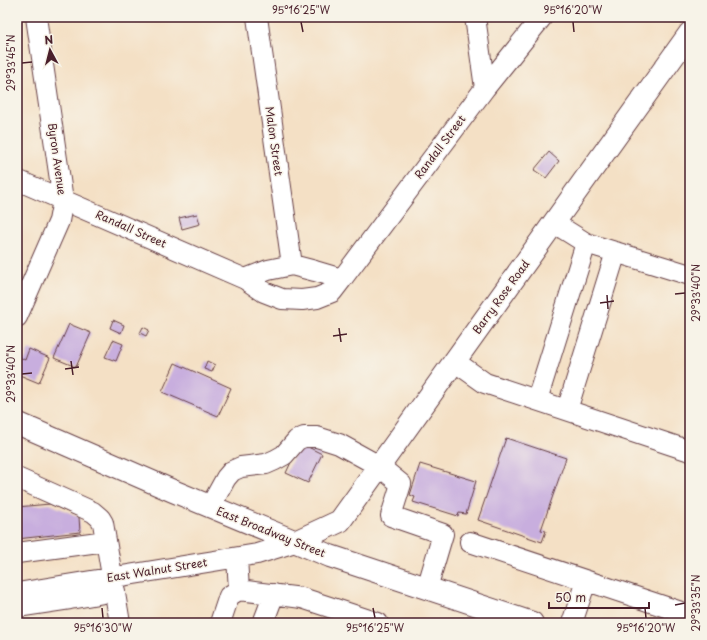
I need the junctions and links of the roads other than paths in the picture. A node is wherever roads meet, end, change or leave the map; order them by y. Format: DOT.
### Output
graph roads {
  1 [pos="36,17"];
  2 [pos="257,17"];
  3 [pos="475,17"];
  4 [pos="542,17"];
  5 [pos="690,33"];
  6 [pos="485,88"];
  7 [pos="17,180"];
  8 [pos="63,200"];
  9 [pos="554,223"];
  10 [pos="586,243"];
  11 [pos="616,252"];
  12 [pos="292,265"];
  13 [pos="690,275"];
  14 [pos="245,279"];
  15 [pos="342,279"];
  16 [pos="17,317"];
  17 [pos="454,362"];
  18 [pos="537,400"];
  19 [pos="567,410"];
  20 [pos="17,423"];
  21 [pos="690,452"];
  22 [pos="379,466"];
  23 [pos="17,478"];
  24 [pos="210,507"];
  25 [pos="106,541"];
  26 [pos="295,542"];
  27 [pos="470,542"];
  28 [pos="17,553"];
  29 [pos="237,558"];
  30 [pos="586,581"];
  31 [pos="113,584"];
  32 [pos="427,588"];
  33 [pos="239,590"];
  34 [pos="17,592"];
  35 [pos="274,594"];
  36 [pos="17,607"];
  37 [pos="690,615"];
  38 [pos="120,623"];
  39 [pos="220,623"];
  40 [pos="263,623"];
  41 [pos="378,623"];
  42 [pos="532,623"];
  43 [pos="572,623"];
  1 -- 8 [label="street, Byron Avenue"];
  2 -- 12 [label="street, Malon Street"];
  3 -- 6 [label="street"];
  4 -- 6 [label="street, Randall Street"];
  5 -- 9 [label="main road, Barry Rose Road"];
  6 -- 15 [label="street, Randall Street"];
  7 -- 8 [label="street, Randall Street"];
  8 -- 14 [label="street, Randall Street"];
  8 -- 16 [label="street, Byron Avenue"];
  9 -- 10 [label="street"];
  9 -- 17 [label="main road, Barry Rose Road"];
  10 -- 11 [label="street"];
  10 -- 18 [label="street"];
  11 -- 13 [label="street"];
  11 -- 19 [label="street"];
  12 -- 14 [label="street"];
  12 -- 15 [label="street"];
  14 -- 15 [label="street, Randall Street"];
  17 -- 18 [label="street"];
  17 -- 22 [label="main road, Barry Rose Road"];
  18 -- 19 [label="street"];
  19 -- 21 [label="street"];
  20 -- 24 [label="main road, East Broadway Street"];
  22 -- 24 [label="street"];
  22 -- 26 [label="main road, Barry Rose Road"];
  22 -- 32 [label="street"];
  23 -- 25 [label="street"];
  24 -- 26 [label="main road, East Broadway Street"];
  25 -- 28 [label="street"];
  25 -- 31 [label="street"];
  26 -- 29 [label="street, East Walnut Street"];
  26 -- 32 [label="main road, East Broadway Street"];
  27 -- 30 [label="street"];
  29 -- 31 [label="street, East Walnut Street"];
  29 -- 33 [label="street"];
  30 -- 37 [label="street"];
  30 -- 43 [label="street"];
  31 -- 34 [label="street, East Walnut Street"];
  31 -- 36 [label="street"];
  31 -- 38 [label="street"];
  32 -- 42 [label="main road, East Broadway Street"];
  33 -- 35 [label="street"];
  33 -- 39 [label="street"];
  35 -- 40 [label="street"];
  35 -- 41 [label="street"];
}
